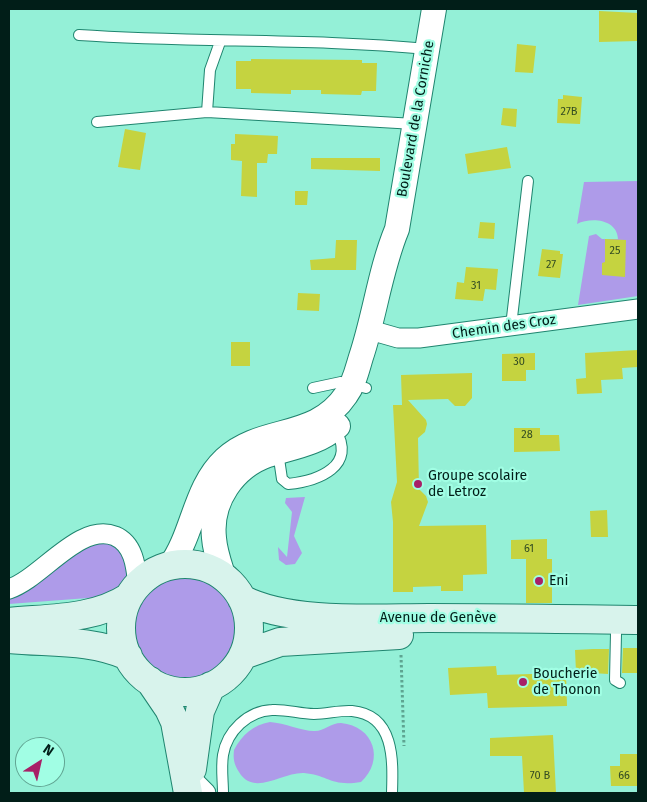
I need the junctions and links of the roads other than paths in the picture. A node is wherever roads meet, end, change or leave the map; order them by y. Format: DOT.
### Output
graph roads {
  1 [pos="434,9"];
  2 [pos="79,36"];
  3 [pos="220,42"];
  4 [pos="428,49"];
  5 [pos="207,112"];
  6 [pos="97,122"];
  7 [pos="415,124"];
  8 [pos="528,182"];
  9 [pos="638,310"];
  10 [pos="511,326"];
  11 [pos="377,333"];
  12 [pos="359,386"];
  13 [pos="313,388"];
  14 [pos="330,423"];
  15 [pos="277,444"];
  16 [pos="170,566"];
  17 [pos="224,578"];
  18 [pos="9,589"];
  19 [pos="134,591"];
  20 [pos="242,599"];
  21 [pos="9,622"];
  22 [pos="631,628"];
  23 [pos="9,639"];
  24 [pos="243,655"];
  25 [pos="128,656"];
  26 [pos="150,682"];
  27 [pos="620,683"];
  28 [pos="211,686"];
  29 [pos="194,789"];
  30 [pos="223,793"];
  31 [pos="392,793"];
  1 -- 4 [label="street, Boulevard de la Corniche"];
  2 -- 3 [label="lane"];
  3 -- 4 [label="lane"];
  3 -- 5 [label="lane"];
  4 -- 7 [label="street, Boulevard de la Corniche"];
  5 -- 6 [label="lane"];
  5 -- 7 [label="lane"];
  7 -- 11 [label="street, Boulevard de la Corniche"];
  8 -- 10 [label="lane"];
  9 -- 10 [label="street, Chemin des Croz"];
  10 -- 11 [label="street, Chemin des Croz"];
  11 -- 12 [label="street, Boulevard de la Corniche"];
  12 -- 13 [label="lane"];
  12 -- 14 [label="street, Boulevard de la Corniche"];
  14 -- 15 [label="street, Boulevard de la Corniche"];
  14 -- 15 [label="lane"];
  15 -- 16 [label="street, Boulevard de la Corniche"];
  15 -- 17 [label="street, Boulevard de la Corniche"];
  16 -- 17 [label="main road"];
  16 -- 19 [label="main road"];
  17 -- 20 [label="main road"];
  18 -- 19 [label="street"];
  19 -- 21 [label="main road"];
  19 -- 25 [label="main road"];
  20 -- 22 [label="main road, Avenue de Genève"];
  20 -- 24 [label="main road"];
  22 -- 24 [label="main road, Avenue de Genève"];
  22 -- 27 [label="lane"];
  23 -- 25 [label="main road"];
  24 -- 28 [label="main road"];
  25 -- 26 [label="main road"];
  26 -- 28 [label="main road"];
  26 -- 29 [label="main road"];
  28 -- 29 [label="main road"];
  30 -- 31 [label="lane"];
}
